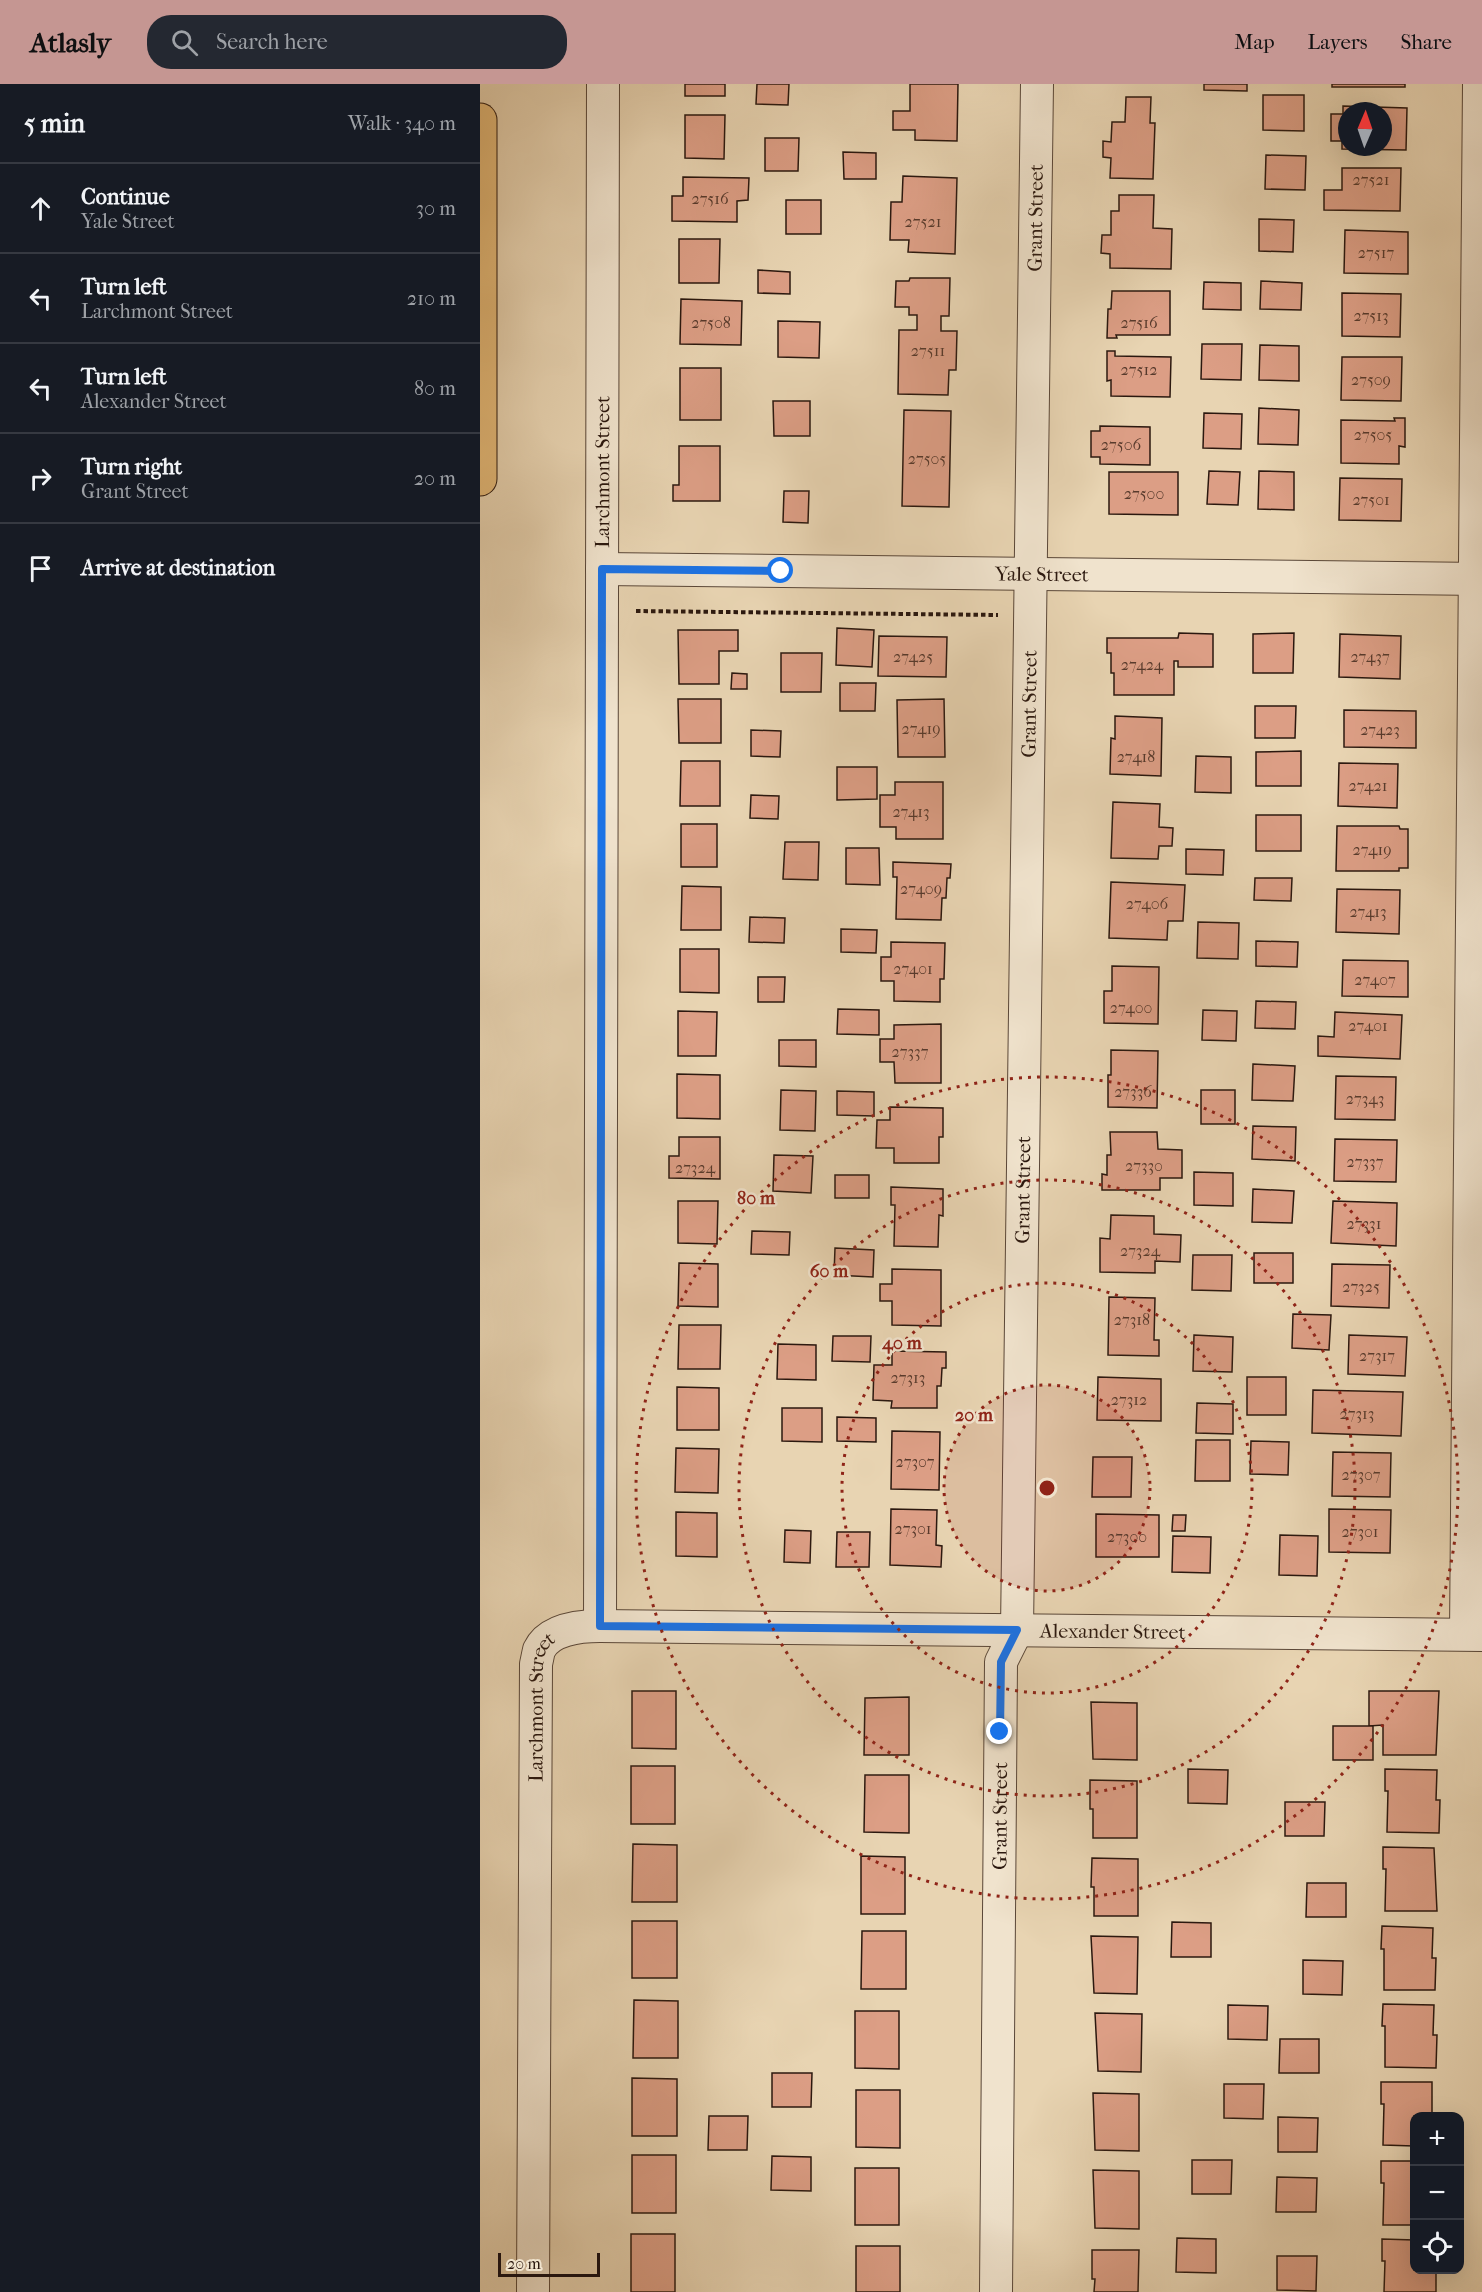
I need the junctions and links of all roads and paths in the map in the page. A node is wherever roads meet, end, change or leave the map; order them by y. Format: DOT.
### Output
graph roads {
  1 [pos="603,84"];
  2 [pos="1037,84"];
  3 [pos="1479,84"];
  4 [pos="480,120"];
  5 [pos="480,479"];
  6 [pos="602,569"];
  7 [pos="1031,574"];
  8 [pos="1478,579"];
  9 [pos="636,610"];
  10 [pos="1002,615"];
  11 [pos="600,1626"];
  12 [pos="1017,1630"];
  13 [pos="1474,1634"];
  14 [pos="533,2292"];
  15 [pos="996,2292"];
  1 -- 6 [label="street, Larchmont Street"];
  2 -- 7 [label="street, Grant Street"];
  3 -- 8 [label="street"];
  4 -- 5 [label="highway"];
  6 -- 7 [label="street, Yale Street"];
  6 -- 11 [label="street, Larchmont Street"];
  7 -- 8 [label="street, Yale Street"];
  7 -- 12 [label="street, Grant Street"];
  8 -- 13 [label="street"];
  9 -- 10 [label="path"];
  11 -- 12 [label="street, Alexander Street"];
  11 -- 14 [label="street, Larchmont Street"];
  12 -- 13 [label="street, Alexander Street"];
  12 -- 15 [label="street, Grant Street"];
}
